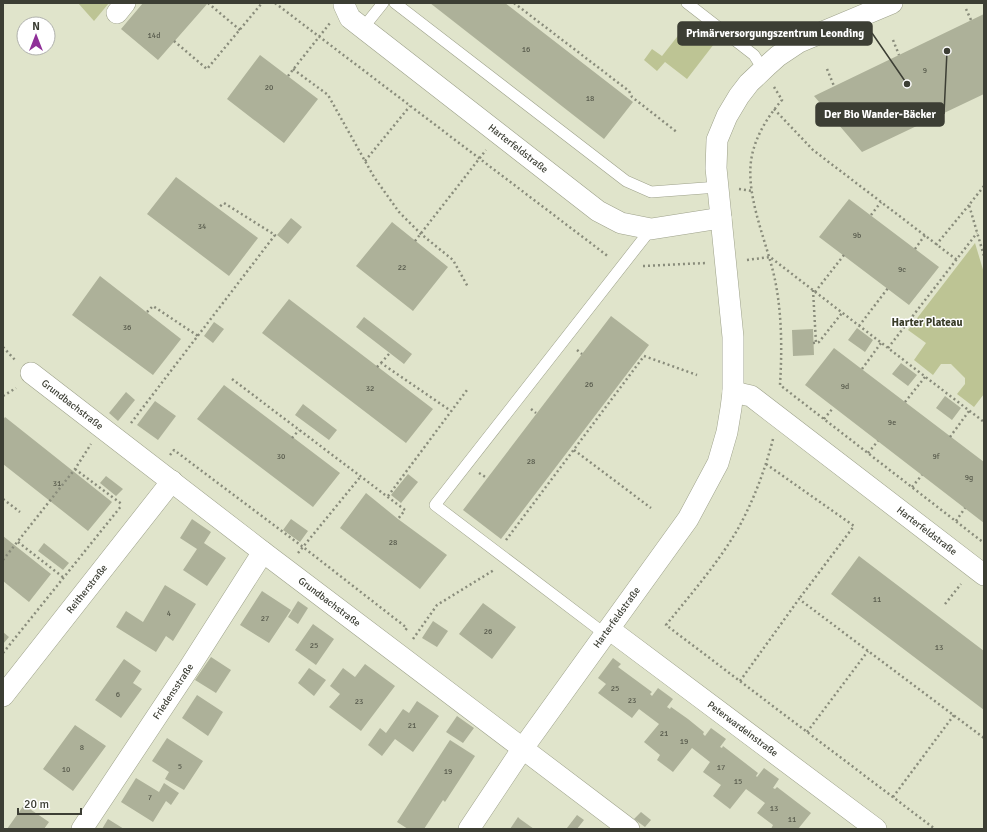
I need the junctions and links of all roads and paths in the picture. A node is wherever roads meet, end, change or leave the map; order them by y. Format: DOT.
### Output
graph roads {
  1 [pos="208,3"];
  2 [pos="262,3"];
  3 [pos="275,3"];
  4 [pos="383,3"];
  5 [pos="395,3"];
  6 [pos="514,3"];
  7 [pos="687,3"];
  8 [pos="892,3"];
  9 [pos="344,4"];
  10 [pos="699,7"];
  11 [pos="966,9"];
  12 [pos="971,20"];
  13 [pos="363,28"];
  14 [pos="240,30"];
  15 [pos="319,36"];
  16 [pos="893,40"];
  17 [pos="174,41"];
  18 [pos="900,55"];
  19 [pos="293,69"];
  20 [pos="763,69"];
  21 [pos="827,69"];
  22 [pos="288,76"];
  23 [pos="834,86"];
  24 [pos="410,106"];
  25 [pos="774,109"];
  26 [pos="678,133"];
  27 [pos="498,134"];
  28 [pos="479,158"];
  29 [pos="365,161"];
  30 [pos="984,186"];
  31 [pos="718,187"];
  32 [pos="881,202"];
  33 [pos="969,205"];
  34 [pos="218,208"];
  35 [pos="871,215"];
  36 [pos="721,218"];
  37 [pos="651,229"];
  38 [pos="977,233"];
  39 [pos="421,234"];
  40 [pos="924,236"];
  41 [pos="416,241"];
  42 [pos="936,245"];
  43 [pos="915,249"];
  44 [pos="844,255"];
  45 [pos="984,256"];
  46 [pos="770,257"];
  47 [pos="957,260"];
  48 [pos="686,265"];
  49 [pos="622,267"];
  50 [pos="468,287"];
  51 [pos="888,288"];
  52 [pos="814,291"];
  53 [pos="147,312"];
  54 [pos="842,313"];
  55 [pos="859,326"];
  56 [pos="198,336"];
  57 [pos="882,343"];
  58 [pos="888,348"];
  59 [pos="389,354"];
  60 [pos="381,363"];
  61 [pos="377,367"];
  62 [pos="862,369"];
  63 [pos="31,373"];
  64 [pos="697,375"];
  65 [pos="924,377"];
  66 [pos="232,379"];
  67 [pos="780,385"];
  68 [pos="467,390"];
  69 [pos="733,392"];
  70 [pos="905,402"];
  71 [pos="833,408"];
  72 [pos="451,411"];
  73 [pos="969,411"];
  74 [pos="777,416"];
  75 [pos="824,419"];
  76 [pos="984,422"];
  77 [pos="299,430"];
  78 [pos="110,434"];
  79 [pos="950,437"];
  80 [pos="292,438"];
  81 [pos="878,441"];
  82 [pos="574,450"];
  83 [pos="868,453"];
  84 [pos="766,464"];
  85 [pos="75,469"];
  86 [pos="922,475"];
  87 [pos="165,476"];
  88 [pos="361,476"];
  89 [pos="912,487"];
  90 [pos="388,496"];
  91 [pos="3,500"];
  92 [pos="122,505"];
  93 [pos="651,508"];
  94 [pos="965,508"];
  95 [pos="20,512"];
  96 [pos="398,519"];
  97 [pos="142,520"];
  98 [pos="956,521"];
  99 [pos="18,542"];
  100 [pos="984,543"];
  101 [pos="303,547"];
  102 [pos="263,552"];
  103 [pos="497,552"];
  104 [pos="3,560"];
  105 [pos="508,560"];
  106 [pos="286,569"];
  107 [pos="984,575"];
  108 [pos="64,578"];
  109 [pos="84,594"];
  110 [pos="799,599"];
  111 [pos="607,631"];
  112 [pos="868,651"];
  113 [pos="397,652"];
  114 [pos="3,653"];
  115 [pos="740,681"];
  116 [pos="3,696"];
  117 [pos="954,715"];
  118 [pos="807,732"];
  119 [pos="984,738"];
  120 [pos="523,748"];
  121 [pos="893,797"];
  122 [pos="82,829"];
  123 [pos="470,829"];
  124 [pos="629,829"];
  125 [pos="876,829"];
  126 [pos="935,829"];
  1 -- 14 [label="path"];
  2 -- 14 [label="path"];
  3 -- 15 [label="path"];
  4 -- 13 [label="lane"];
  5 -- 31 [label="lane"];
  6 -- 26 [label="path"];
  7 -- 10 [label="lane"];
  8 -- 20 [label="street, Harterfeldstraße"];
  9 -- 13 [label="street, Harterfeldstraße"];
  9 -- 15 [label="path"];
  10 -- 20 [label="lane"];
  11 -- 12 [label="path"];
  13 -- 27 [label="street, Harterfeldstraße"];
  14 -- 17 [label="path"];
  15 -- 19 [label="path"];
  15 -- 24 [label="path"];
  16 -- 18 [label="path"];
  19 -- 22 [label="path"];
  19 -- 29 [label="path"];
  20 -- 25 [label="path"];
  20 -- 31 [label="street, Harterfeldstraße"];
  21 -- 23 [label="path"];
  24 -- 28 [label="path"];
  24 -- 29 [label="path"];
  25 -- 32 [label="path"];
  25 -- 46 [label="path"];
  27 -- 28 [label="path"];
  27 -- 37 [label="street, Harterfeldstraße"];
  28 -- 39 [label="path"];
  28 -- 49 [label="path"];
  29 -- 39 [label="path"];
  30 -- 33 [label="path"];
  31 -- 36 [label="street, Harterfeldstraße"];
  32 -- 35 [label="path"];
  32 -- 40 [label="path"];
  33 -- 38 [label="path"];
  33 -- 42 [label="path"];
  34 -- 56 [label="path"];
  36 -- 37 [label="street, Harterfeldstraße"];
  36 -- 69 [label="street, Harterfeldstraße"];
  37 -- 49 [label="lane"];
  38 -- 45 [label="path"];
  38 -- 47 [label="path"];
  39 -- 41 [label="path"];
  39 -- 50 [label="path"];
  40 -- 42 [label="path"];
  40 -- 43 [label="path"];
  42 -- 47 [label="path"];
  44 -- 52 [label="path"];
  46 -- 52 [label="path"];
  46 -- 67 [label="path"];
  47 -- 58 [label="path"];
  48 -- 49 [label="path"];
  49 -- 103 [label="lane"];
  51 -- 55 [label="path"];
  52 -- 54 [label="path"];
  52 -- 54 [label="path"];
  53 -- 56 [label="path"];
  54 -- 55 [label="path"];
  55 -- 57 [label="path"];
  56 -- 78 [label="path"];
  57 -- 58 [label="path"];
  57 -- 62 [label="path"];
  58 -- 65 [label="path"];
  59 -- 60 [label="path"];
  60 -- 61 [label="path"];
  60 -- 72 [label="path"];
  63 -- 78 [label="street, Grundbachstraße"];
  64 -- 82 [label="path"];
  65 -- 70 [label="path"];
  65 -- 73 [label="path"];
  66 -- 77 [label="path"];
  67 -- 74 [label="path"];
  67 -- 75 [label="path"];
  68 -- 72 [label="path"];
  69 -- 74 [label="street, Harterfeldstraße"];
  69 -- 111 [label="street, Harterfeldstraße"];
  71 -- 75 [label="path"];
  72 -- 90 [label="path"];
  73 -- 76 [label="path"];
  73 -- 79 [label="path"];
  74 -- 84 [label="path"];
  74 -- 107 [label="street, Harterfeldstraße"];
  75 -- 83 [label="path"];
  77 -- 80 [label="path"];
  77 -- 88 [label="path"];
  78 -- 85 [label="path"];
  78 -- 87 [label="street, Grundbachstraße"];
  81 -- 83 [label="path"];
  82 -- 93 [label="path"];
  82 -- 103 [label="path"];
  83 -- 89 [label="path"];
  84 -- 110 [label="path"];
  84 -- 115 [label="path"];
  85 -- 92 [label="path"];
  85 -- 99 [label="path"];
  86 -- 89 [label="path"];
  87 -- 97 [label="street, Reitherstraße"];
  87 -- 101 [label="path"];
  87 -- 102 [label="street, Grundbachstraße"];
  88 -- 90 [label="path"];
  88 -- 101 [label="path"];
  89 -- 98 [label="path"];
  90 -- 96 [label="path"];
  91 -- 95 [label="path"];
  92 -- 97 [label="path"];
  92 -- 108 [label="path"];
  94 -- 98 [label="path"];
  97 -- 109 [label="street, Reitherstraße"];
  98 -- 100 [label="path"];
  99 -- 104 [label="path"];
  99 -- 108 [label="path"];
  101 -- 106 [label="path"];
  101 -- 113 [label="path"];
  102 -- 106 [label="street, Grundbachstraße"];
  102 -- 122 [label="street, Friedensstraße"];
  103 -- 105 [label="lane"];
  105 -- 111 [label="lane"];
  105 -- 113 [label="path"];
  106 -- 113 [label="street, Grundbachstraße"];
  108 -- 109 [label="path"];
  108 -- 114 [label="path"];
  109 -- 116 [label="street, Reitherstraße"];
  110 -- 112 [label="path"];
  110 -- 115 [label="path"];
  111 -- 120 [label="street, Harterfeldstraße"];
  111 -- 125 [label="street, Peterwardeinstraße"];
  112 -- 117 [label="path"];
  112 -- 118 [label="path"];
  113 -- 120 [label="street, Grundbachstraße"];
  115 -- 118 [label="path"];
  117 -- 119 [label="path"];
  117 -- 121 [label="path"];
  118 -- 121 [label="path"];
  120 -- 123 [label="street, Harterfeldstraße"];
  120 -- 124 [label="street, Grundbachstraße"];
  121 -- 126 [label="path"];
}
